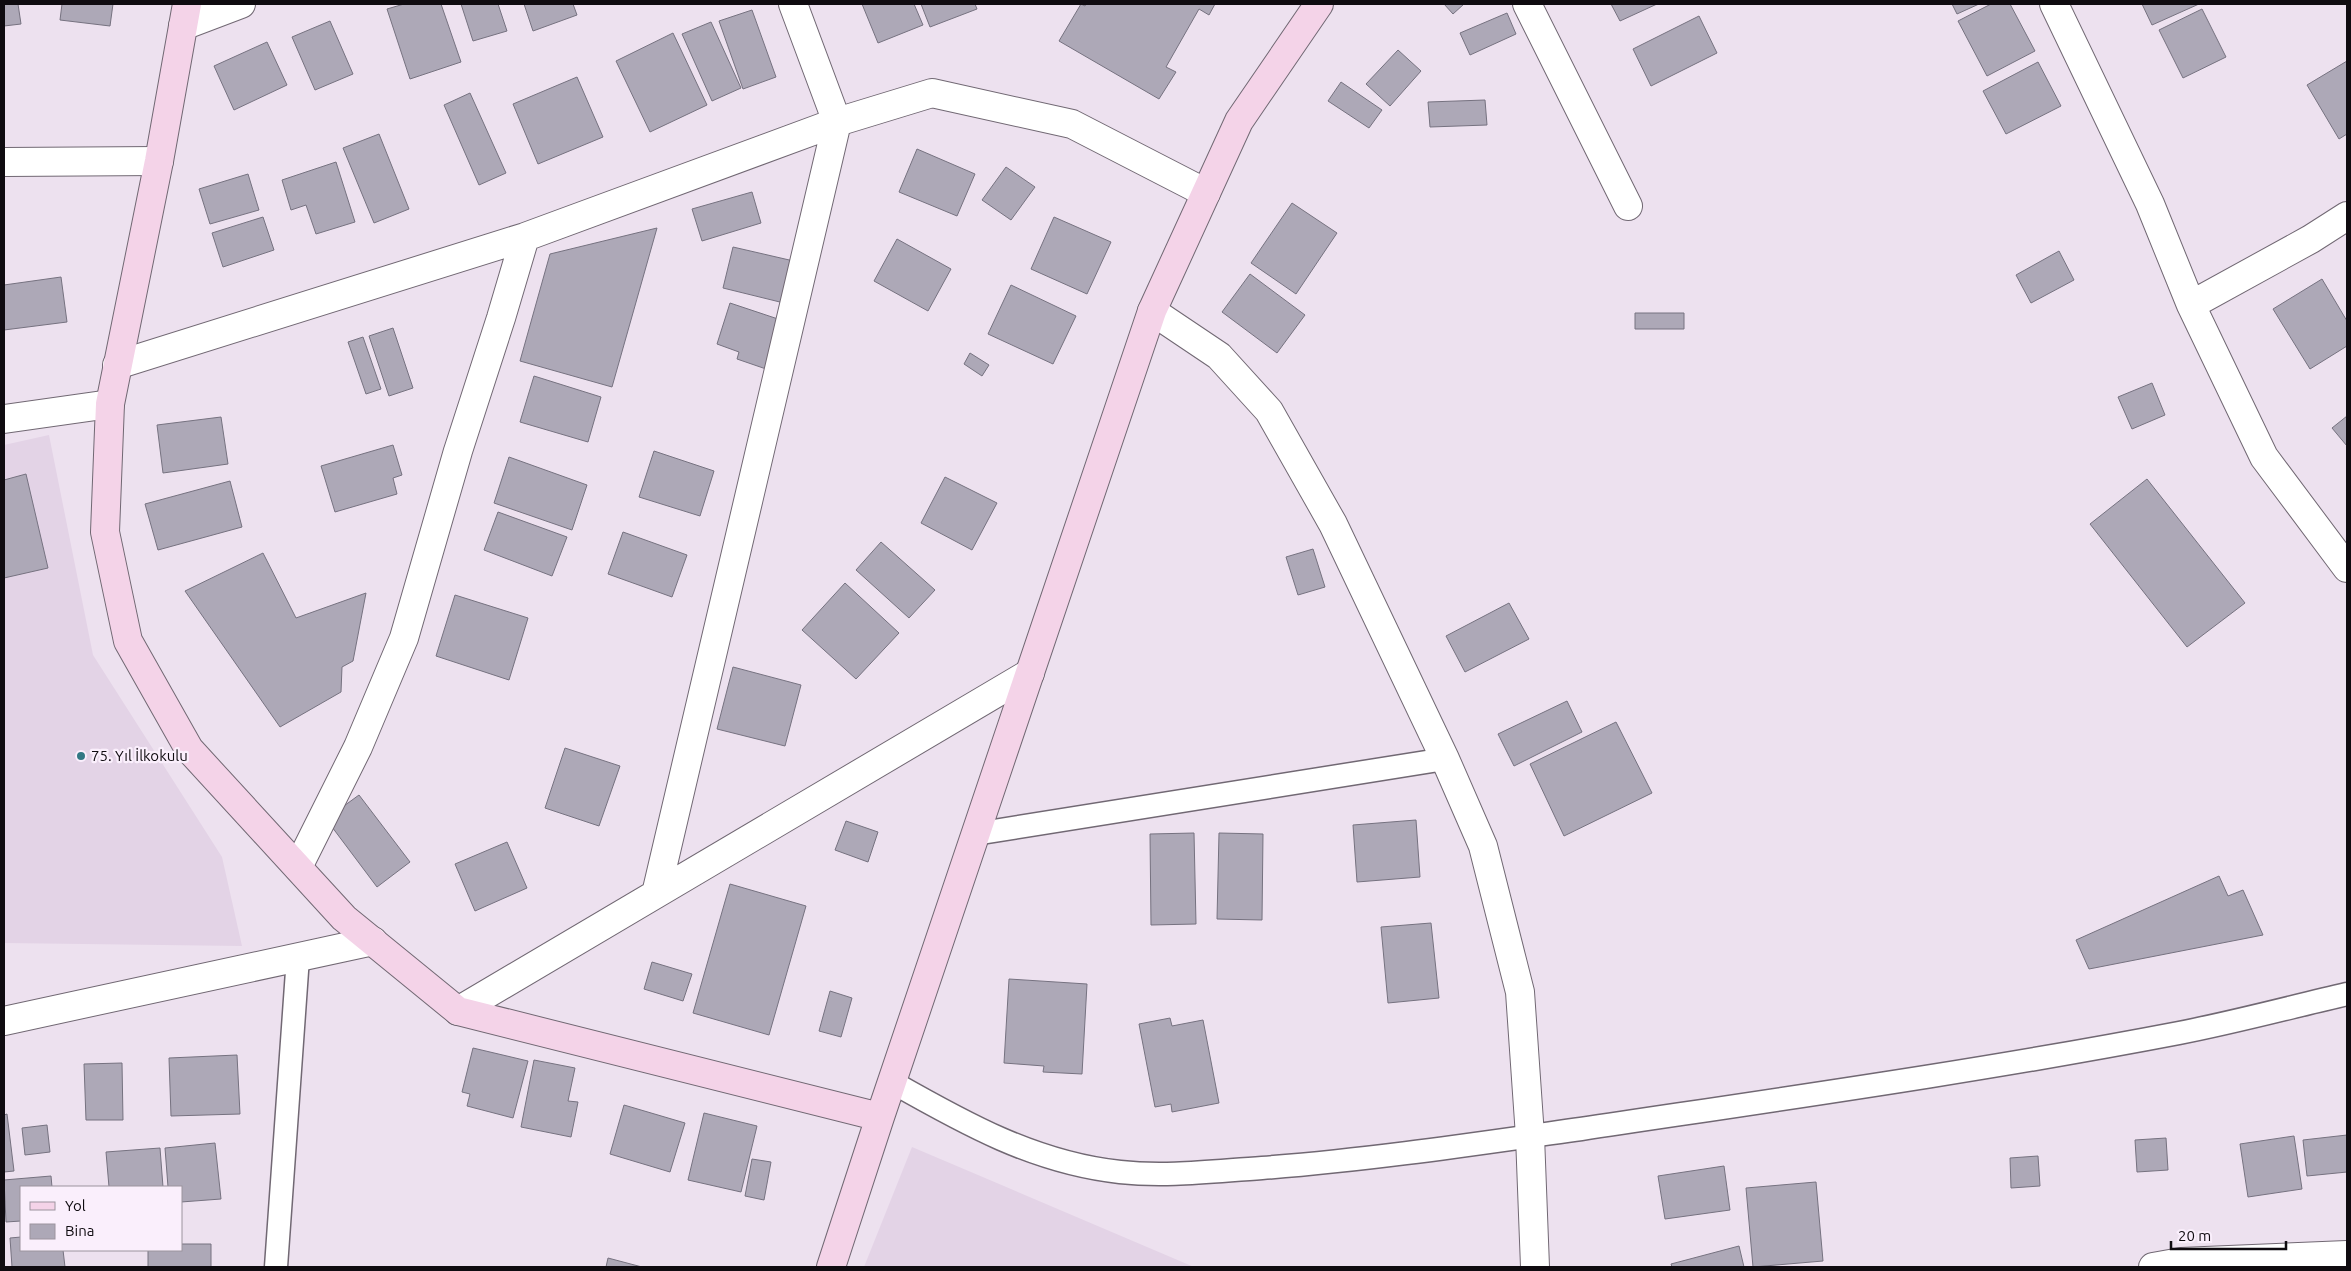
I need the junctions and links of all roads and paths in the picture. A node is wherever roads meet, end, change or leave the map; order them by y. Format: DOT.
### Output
graph roads {
  1 [pos="240,4"];
  2 [pos="793,4"];
  3 [pos="1319,4"];
  4 [pos="1526,4"];
  5 [pos="2054,4"];
  6 [pos="185,15"];
  7 [pos="837,122"];
  8 [pos="159,161"];
  9 [pos="4,162"];
  10 [pos="1206,193"];
  11 [pos="1628,206"];
  12 [pos="2347,216"];
  13 [pos="525,237"];
  14 [pos="2191,305"];
  15 [pos="1152,311"];
  16 [pos="117,365"];
  17 [pos="110,404"];
  18 [pos="4,419"];
  19 [pos="2347,568"];
  20 [pos="1030,673"];
  21 [pos="1445,759"];
  22 [pos="976,834"];
  23 [pos="298,867"];
  24 [pos="656,894"];
  25 [pos="373,941"];
  26 [pos="298,957"];
  27 [pos="2347,994"];
  28 [pos="458,1011"];
  29 [pos="4,1021"];
  30 [pos="892,1082"];
  31 [pos="880,1117"];
  32 [pos="1530,1136"];
  33 [pos="2347,1255"];
  34 [pos="276,1267"];
  35 [pos="831,1267"];
  36 [pos="1535,1267"];
  37 [pos="2153,1267"];
  1 -- 6 [label="street"];
  2 -- 7 [label="street"];
  3 -- 10 [label="street"];
  4 -- 11 [label="street"];
  5 -- 14 [label="street"];
  6 -- 8 [label="street"];
  7 -- 10 [label="street"];
  7 -- 13 [label="street"];
  7 -- 24 [label="street"];
  8 -- 9 [label="street"];
  8 -- 16 [label="street"];
  10 -- 15 [label="street"];
  12 -- 14 [label="street"];
  13 -- 16 [label="street"];
  13 -- 23 [label="street"];
  14 -- 19 [label="street"];
  15 -- 20 [label="street"];
  15 -- 21 [label="street"];
  16 -- 17 [label="street"];
  17 -- 18 [label="street"];
  17 -- 23 [label="street"];
  20 -- 22 [label="street"];
  20 -- 24 [label="street"];
  21 -- 22 [label="lane"];
  21 -- 32 [label="street"];
  22 -- 30 [label="street"];
  23 -- 25 [label="street"];
  24 -- 28 [label="street"];
  25 -- 26 [label="street"];
  25 -- 28 [label="street"];
  26 -- 29 [label="street"];
  26 -- 34 [label="lane"];
  27 -- 32 [label="lane"];
  28 -- 31 [label="street"];
  30 -- 31 [label="street"];
  30 -- 32 [label="lane"];
  31 -- 35 [label="street"];
  32 -- 36 [label="street"];
  33 -- 37 [label="street"];
}
